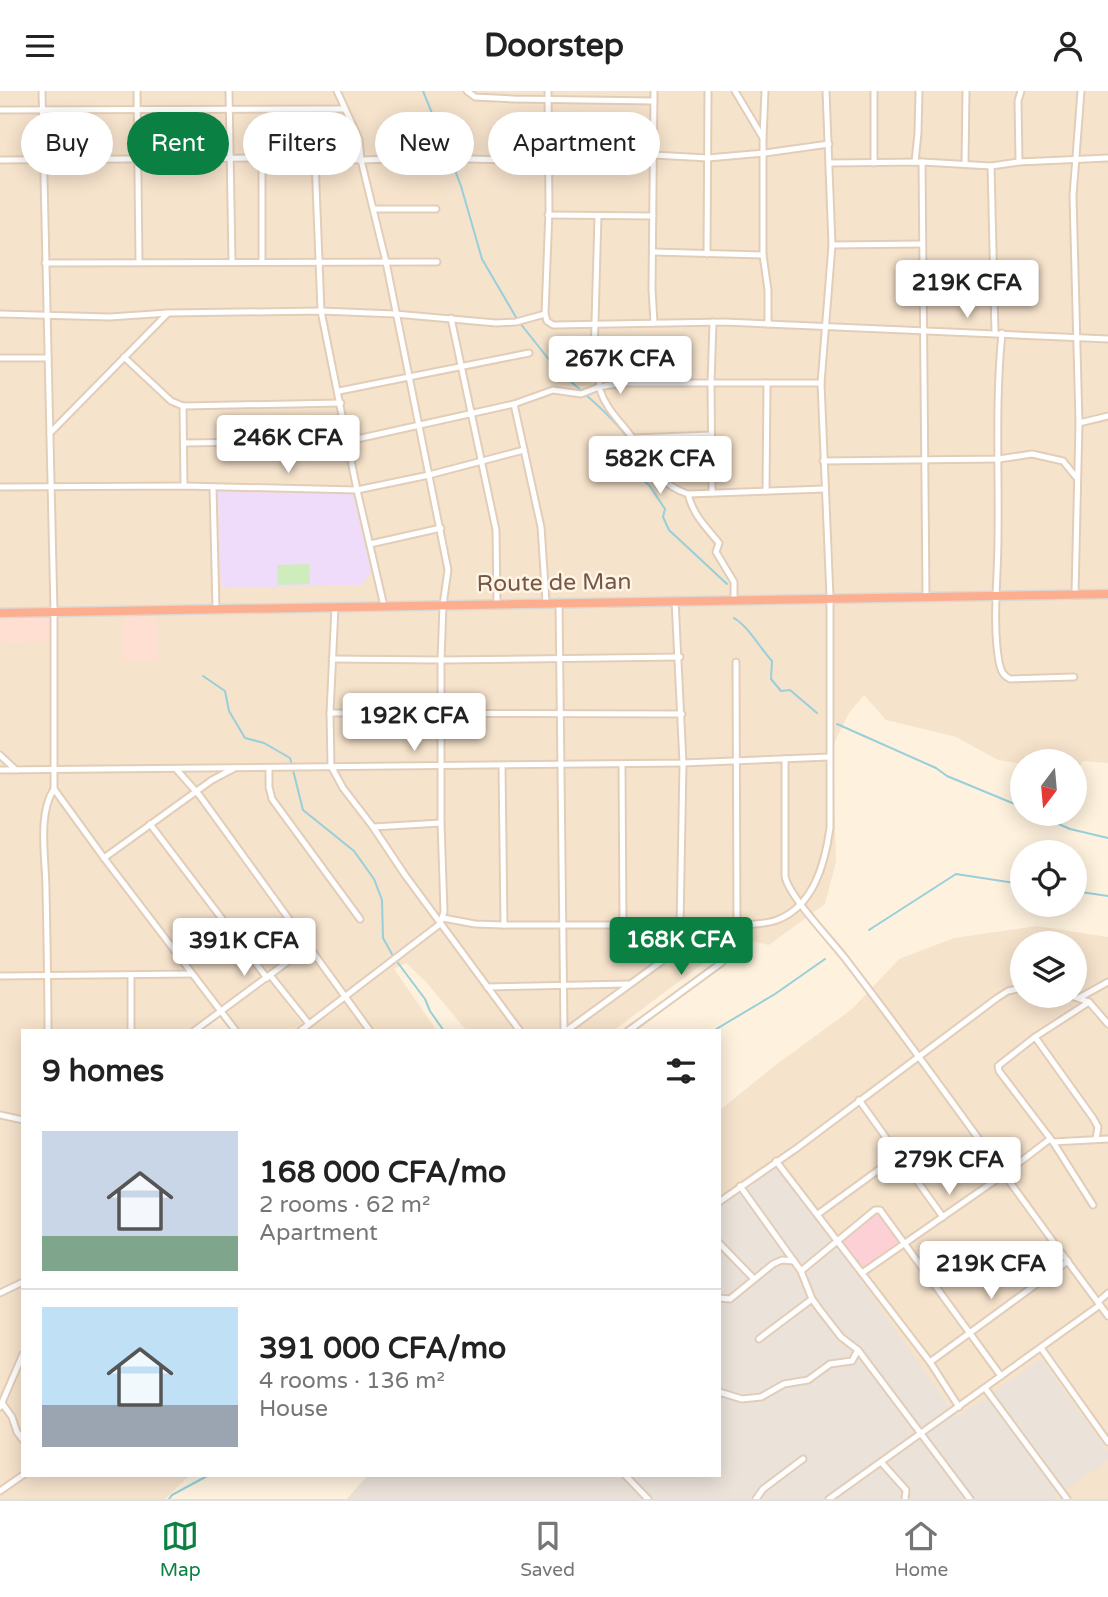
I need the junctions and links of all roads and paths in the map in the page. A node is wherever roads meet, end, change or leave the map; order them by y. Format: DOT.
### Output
graph roads {
  1 [pos="42,91"];
  2 [pos="137,91"];
  3 [pos="229,91"];
  4 [pos="337,91"];
  5 [pos="467,91"];
  6 [pos="548,91"];
  7 [pos="654,91"];
  8 [pos="708,91"];
  9 [pos="735,91"];
  10 [pos="765,91"];
  11 [pos="826,91"];
  12 [pos="874,91"];
  13 [pos="919,91"];
  14 [pos="966,91"];
  15 [pos="1021,91"];
  16 [pos="1081,91"];
  17 [pos="548,99"];
  18 [pos="654,101"];
  19 [pos="344,109"];
  20 [pos="0,110"];
  21 [pos="41,110"];
  22 [pos="229,110"];
  23 [pos="137,111"];
  24 [pos="346,112"];
  25 [pos="548,112"];
  26 [pos="654,112"];
  27 [pos="763,138"];
  28 [pos="829,144"];
  29 [pos="765,153"];
  30 [pos="660,155"];
  31 [pos="708,157"];
  32 [pos="1108,158"];
  33 [pos="229,159"];
  34 [pos="243,159"];
  35 [pos="488,159"];
  36 [pos="0,160"];
  37 [pos="21,160"];
  38 [pos="361,160"];
  39 [pos="1076,160"];
  40 [pos="915,162"];
  41 [pos="922,162"];
  42 [pos="1019,162"];
  43 [pos="830,163"];
  44 [pos="874,163"];
  45 [pos="965,164"];
  46 [pos="991,166"];
  47 [pos="42,175"];
  48 [pos="137,175"];
  49 [pos="262,175"];
  50 [pos="315,175"];
  51 [pos="549,175"];
  52 [pos="653,175"];
  53 [pos="374,209"];
  54 [pos="436,209"];
  55 [pos="548,215"];
  56 [pos="598,216"];
  57 [pos="653,216"];
  58 [pos="921,244"];
  59 [pos="832,246"];
  60 [pos="653,252"];
  61 [pos="707,254"];
  62 [pos="763,255"];
  63 [pos="232,261"];
  64 [pos="262,261"];
  65 [pos="318,261"];
  66 [pos="139,262"];
  67 [pos="386,262"];
  68 [pos="437,262"];
  69 [pos="45,263"];
  70 [pos="321,311"];
  71 [pos="168,313"];
  72 [pos="0,314"];
  73 [pos="395,314"];
  74 [pos="545,314"];
  75 [pos="47,316"];
  76 [pos="452,319"];
  77 [pos="713,322"];
  78 [pos="654,323"];
  79 [pos="768,324"];
  80 [pos="595,325"];
  81 [pos="824,328"];
  82 [pos="922,332"];
  83 [pos="995,333"];
  84 [pos="1002,333"];
  85 [pos="1075,335"];
  86 [pos="1108,338"];
  87 [pos="529,353"];
  88 [pos="124,357"];
  89 [pos="0,358"];
  90 [pos="47,358"];
  91 [pos="462,367"];
  92 [pos="601,368"];
  93 [pos="408,379"];
  94 [pos="621,383"];
  95 [pos="711,383"];
  96 [pos="767,383"];
  97 [pos="821,383"];
  98 [pos="598,387"];
  99 [pos="339,391"];
  100 [pos="341,403"];
  101 [pos="514,404"];
  102 [pos="183,406"];
  103 [pos="472,413"];
  104 [pos="1108,416"];
  105 [pos="1079,423"];
  106 [pos="418,425"];
  107 [pos="50,433"];
  108 [pos="711,435"];
  109 [pos="633,438"];
  110 [pos="348,441"];
  111 [pos="184,443"];
  112 [pos="524,450"];
  113 [pos="924,459"];
  114 [pos="999,459"];
  115 [pos="481,460"];
  116 [pos="823,461"];
  117 [pos="429,475"];
  118 [pos="1076,477"];
  119 [pos="184,486"];
  120 [pos="0,487"];
  121 [pos="213,487"];
  122 [pos="50,488"];
  123 [pos="824,489"];
  124 [pos="357,490"];
  125 [pos="766,491"];
  126 [pos="712,493"];
  127 [pos="688,494"];
  128 [pos="440,528"];
  129 [pos="370,544"];
  130 [pos="1075,594"];
  131 [pos="1108,594"];
  132 [pos="998,595"];
  133 [pos="926,596"];
  134 [pos="830,597"];
  135 [pos="734,599"];
  136 [pos="676,600"];
  137 [pos="559,602"];
  138 [pos="497,603"];
  139 [pos="546,603"];
  140 [pos="443,604"];
  141 [pos="384,606"];
  142 [pos="335,607"];
  143 [pos="216,609"];
  144 [pos="54,612"];
  145 [pos="0,613"];
  146 [pos="680,657"];
  147 [pos="561,658"];
  148 [pos="332,659"];
  149 [pos="441,660"];
  150 [pos="736,662"];
  151 [pos="1073,677"];
  152 [pos="330,713"];
  153 [pos="562,713"];
  154 [pos="440,714"];
  155 [pos="682,714"];
  156 [pos="0,755"];
  157 [pos="829,758"];
  158 [pos="785,759"];
  159 [pos="737,762"];
  160 [pos="683,763"];
  161 [pos="622,764"];
  162 [pos="562,765"];
  163 [pos="331,766"];
  164 [pos="440,766"];
  165 [pos="502,766"];
  166 [pos="235,768"];
  167 [pos="53,769"];
  168 [pos="269,769"];
  169 [pos="0,770"];
  170 [pos="16,770"];
  171 [pos="177,770"];
  172 [pos="54,789"];
  173 [pos="196,792"];
  174 [pos="150,824"];
  175 [pos="441,824"];
  176 [pos="373,827"];
  177 [pos="104,858"];
  178 [pos="801,904"];
  179 [pos="360,919"];
  180 [pos="442,921"];
  181 [pos="504,925"];
  182 [pos="623,925"];
  183 [pos="564,926"];
  184 [pos="680,926"];
  185 [pos="740,926"];
  186 [pos="309,946"];
  187 [pos="192,974"];
  188 [pos="131,975"];
  189 [pos="0,976"];
  190 [pos="48,976"];
  191 [pos="268,976"];
  192 [pos="1108,982"];
  193 [pos="629,983"];
  194 [pos="564,984"];
  195 [pos="487,987"];
  196 [pos="1010,991"];
  197 [pos="1087,994"];
  198 [pos="345,997"];
  199 [pos="1089,1002"];
  200 [pos="221,1011"];
  201 [pos="309,1024"];
  202 [pos="1108,1024"];
  203 [pos="48,1029"];
  204 [pos="131,1029"];
  205 [pos="197,1029"];
  206 [pos="234,1029"];
  207 [pos="303,1029"];
  208 [pos="369,1029"];
  209 [pos="518,1029"];
  210 [pos="565,1029"];
  211 [pos="568,1029"];
  212 [pos="631,1029"];
  213 [pos="1035,1037"];
  214 [pos="919,1055"];
  215 [pos="859,1100"];
  216 [pos="0,1115"];
  217 [pos="21,1120"];
  218 [pos="1096,1139"];
  219 [pos="1108,1139"];
  220 [pos="1052,1141"];
  221 [pos="899,1155"];
  222 [pos="776,1161"];
  223 [pos="1003,1175"];
  224 [pos="740,1186"];
  225 [pos="721,1200"];
  226 [pos="1093,1205"];
  227 [pos="818,1214"];
  228 [pos="943,1217"];
  229 [pos="838,1240"];
  230 [pos="903,1244"];
  231 [pos="721,1245"];
  232 [pos="794,1261"];
  233 [pos="1068,1261"];
  234 [pos="801,1271"];
  235 [pos="862,1273"];
  236 [pos="754,1279"];
  237 [pos="21,1283"];
  238 [pos="0,1293"];
  239 [pos="1108,1293"];
  240 [pos="721,1298"];
  241 [pos="812,1299"];
  242 [pos="1099,1303"];
  243 [pos="1108,1316"];
  244 [pos="969,1333"];
  245 [pos="759,1339"];
  246 [pos="1041,1348"];
  247 [pos="858,1350"];
  248 [pos="21,1359"];
  249 [pos="930,1362"];
  250 [pos="1001,1376"];
  251 [pos="985,1388"];
  252 [pos="721,1393"];
  253 [pos="1,1405"];
  254 [pos="959,1407"];
  255 [pos="920,1434"];
  256 [pos="21,1437"];
  257 [pos="1108,1442"];
  258 [pos="803,1459"];
  259 [pos="881,1462"];
  260 [pos="21,1476"];
  261 [pos="627,1477"];
  262 [pos="0,1491"];
  263 [pos="648,1499"];
  264 [pos="756,1499"];
  265 [pos="829,1499"];
  266 [pos="905,1499"];
  267 [pos="970,1499"];
  268 [pos="1067,1499"];
  1 -- 21 [label="street"];
  2 -- 23 [label="street"];
  3 -- 22 [label="street"];
  4 -- 19 [label="street"];
  5 -- 17 [label="street"];
  6 -- 17 [label="street"];
  7 -- 18 [label="street"];
  8 -- 31 [label="street"];
  9 -- 27 [label="street"];
  10 -- 27 [label="street"];
  11 -- 28 [label="street"];
  12 -- 44 [label="street"];
  13 -- 40 [label="street"];
  14 -- 45 [label="street"];
  15 -- 42 [label="street"];
  16 -- 39 [label="street"];
  17 -- 18 [label="street"];
  17 -- 25 [label="street"];
  18 -- 26 [label="street"];
  19 -- 22 [label="street"];
  19 -- 24 [label="street"];
  20 -- 21 [label="street"];
  21 -- 23 [label="street"];
  22 -- 23 [label="street"];
  27 -- 29 [label="street"];
  28 -- 29 [label="street"];
  28 -- 43 [label="street"];
  29 -- 31 [label="street"];
  29 -- 62 [label="street"];
  30 -- 31 [label="street"];
  31 -- 61 [label="street"];
  32 -- 39 [label="street"];
  33 -- 34 [label="street"];
  33 -- 63 [label="street"];
  35 -- 38 [label="street"];
  36 -- 37 [label="street"];
  38 -- 53 [label="street"];
  39 -- 42 [label="street"];
  39 -- 85 [label="street"];
  40 -- 41 [label="street"];
  40 -- 44 [label="street"];
  41 -- 45 [label="street"];
  41 -- 58 [label="street"];
  42 -- 46 [label="street"];
  43 -- 44 [label="street"];
  43 -- 59 [label="street"];
  45 -- 46 [label="street"];
  46 -- 83 [label="street"];
  47 -- 69 [label="street"];
  48 -- 66 [label="street"];
  49 -- 64 [label="street"];
  50 -- 65 [label="street"];
  51 -- 55 [label="street"];
  52 -- 57 [label="street"];
  53 -- 54 [label="street"];
  53 -- 67 [label="street"];
  55 -- 56 [label="street"];
  55 -- 74 [label="street"];
  56 -- 57 [label="street"];
  56 -- 80 [label="street"];
  57 -- 60 [label="street"];
  58 -- 59 [label="street"];
  58 -- 82 [label="street"];
  59 -- 81 [label="street"];
  60 -- 61 [label="street"];
  60 -- 78 [label="street"];
  61 -- 62 [label="street"];
  62 -- 79 [label="street"];
  63 -- 64 [label="street"];
  63 -- 66 [label="street"];
  64 -- 65 [label="street"];
  65 -- 67 [label="street"];
  65 -- 70 [label="street"];
  66 -- 69 [label="street"];
  67 -- 68 [label="street"];
  67 -- 73 [label="street"];
  69 -- 75 [label="street"];
  70 -- 71 [label="street"];
  70 -- 73 [label="street"];
  70 -- 99 [label="street"];
  71 -- 75 [label="street"];
  71 -- 88 [label="street"];
  72 -- 75 [label="street"];
  73 -- 76 [label="street"];
  73 -- 93 [label="street"];
  74 -- 76 [label="street"];
  74 -- 80 [label="street"];
  75 -- 90 [label="street"];
  76 -- 91 [label="street"];
  77 -- 78 [label="street"];
  77 -- 79 [label="street"];
  77 -- 95 [label="street"];
  78 -- 80 [label="street"];
  79 -- 81 [label="street"];
  80 -- 92 [label="street"];
  81 -- 82 [label="street"];
  81 -- 97 [label="street"];
  82 -- 83 [label="street"];
  82 -- 113 [label="street"];
  83 -- 84 [label="street"];
  84 -- 85 [label="street"];
  84 -- 114 [label="street"];
  85 -- 86 [label="street"];
  85 -- 105 [label="street"];
  87 -- 91 [label="street"];
  88 -- 102 [label="street"];
  88 -- 107 [label="street"];
  89 -- 90 [label="street"];
  90 -- 107 [label="street"];
  91 -- 93 [label="street"];
  91 -- 103 [label="street"];
  92 -- 94 [label="street"];
  92 -- 98 [label="street"];
  93 -- 99 [label="street"];
  93 -- 106 [label="street"];
  94 -- 95 [label="street"];
  94 -- 98 [label="street"];
  95 -- 96 [label="street"];
  95 -- 108 [label="street"];
  96 -- 97 [label="street"];
  96 -- 125 [label="street"];
  97 -- 116 [label="street"];
  98 -- 101 [label="street"];
  98 -- 109 [label="street"];
  99 -- 100 [label="street"];
  100 -- 102 [label="street"];
  100 -- 110 [label="street"];
  101 -- 103 [label="street"];
  101 -- 112 [label="street"];
  102 -- 111 [label="street"];
  103 -- 106 [label="street"];
  103 -- 115 [label="street"];
  104 -- 105 [label="street"];
  105 -- 118 [label="street"];
  106 -- 110 [label="street"];
  106 -- 117 [label="street"];
  107 -- 122 [label="street"];
  108 -- 109 [label="street"];
  108 -- 126 [label="street"];
  109 -- 127 [label="street"];
  110 -- 111 [label="street"];
  110 -- 124 [label="street"];
  111 -- 119 [label="street"];
  112 -- 115 [label="street"];
  112 -- 139 [label="street"];
  113 -- 114 [label="street"];
  113 -- 116 [label="street"];
  113 -- 133 [label="street"];
  114 -- 118 [label="street"];
  114 -- 132 [label="street"];
  115 -- 117 [label="street"];
  115 -- 138 [label="street"];
  116 -- 123 [label="street"];
  117 -- 124 [label="street"];
  117 -- 128 [label="street"];
  118 -- 130 [label="street"];
  119 -- 121 [label="street"];
  119 -- 122 [label="street"];
  120 -- 122 [label="street"];
  121 -- 124 [label="street"];
  121 -- 143 [label="street"];
  122 -- 144 [label="street"];
  123 -- 125 [label="street"];
  123 -- 134 [label="street"];
  124 -- 129 [label="street"];
  125 -- 126 [label="street"];
  126 -- 127 [label="street"];
  127 -- 135 [label="street"];
  128 -- 129 [label="street"];
  128 -- 140 [label="street"];
  129 -- 141 [label="street"];
  130 -- 131 [label="highway, Route de Man"];
  130 -- 132 [label="highway, Route de Man"];
  132 -- 133 [label="highway, Route de Man"];
  132 -- 151 [label="street"];
  133 -- 134 [label="highway, Route de Man"];
  134 -- 135 [label="highway, Route de Man"];
  134 -- 157 [label="street"];
  135 -- 136 [label="highway, Route de Man"];
  136 -- 137 [label="highway, Route de Man"];
  136 -- 146 [label="street"];
  137 -- 139 [label="highway, Route de Man"];
  137 -- 147 [label="street"];
  138 -- 139 [label="highway, Route de Man"];
  138 -- 140 [label="highway, Route de Man"];
  140 -- 141 [label="highway, Route de Man"];
  140 -- 149 [label="street"];
  141 -- 142 [label="highway, Route de Man"];
  142 -- 143 [label="highway, Route de Man"];
  142 -- 148 [label="street"];
  143 -- 144 [label="highway, Route de Man"];
  144 -- 145 [label="highway, Route de Man"];
  144 -- 167 [label="street"];
  146 -- 147 [label="street"];
  146 -- 155 [label="street"];
  147 -- 149 [label="street"];
  147 -- 153 [label="street"];
  148 -- 149 [label="street"];
  148 -- 152 [label="street"];
  149 -- 154 [label="street"];
  150 -- 159 [label="street"];
  152 -- 154 [label="street"];
  152 -- 163 [label="street"];
  153 -- 154 [label="street"];
  153 -- 155 [label="street"];
  153 -- 162 [label="street"];
  154 -- 164 [label="street"];
  155 -- 160 [label="street"];
  156 -- 170 [label="street"];
  157 -- 158 [label="street"];
  157 -- 178 [label="street"];
  158 -- 159 [label="street"];
  158 -- 178 [label="street"];
  159 -- 160 [label="street"];
  159 -- 185 [label="street"];
  160 -- 161 [label="street"];
  160 -- 184 [label="street"];
  161 -- 162 [label="street"];
  161 -- 182 [label="street"];
  162 -- 165 [label="street"];
  162 -- 183 [label="street"];
  163 -- 164 [label="street"];
  163 -- 168 [label="street"];
  163 -- 176 [label="street"];
  164 -- 165 [label="street"];
  164 -- 175 [label="street"];
  165 -- 181 [label="street"];
  166 -- 168 [label="street"];
  166 -- 171 [label="street"];
  166 -- 173 [label="street"];
  167 -- 170 [label="street"];
  167 -- 171 [label="street"];
  167 -- 172 [label="street"];
  168 -- 179 [label="street"];
  169 -- 170 [label="street"];
  171 -- 173 [label="street"];
  172 -- 177 [label="street"];
  172 -- 190 [label="street"];
  173 -- 174 [label="street"];
  173 -- 186 [label="street"];
  174 -- 177 [label="street"];
  174 -- 191 [label="street"];
  175 -- 176 [label="street"];
  175 -- 180 [label="street"];
  176 -- 180 [label="street"];
  177 -- 187 [label="street"];
  178 -- 185 [label="street"];
  178 -- 214 [label="street"];
  180 -- 181 [label="street"];
  180 -- 195 [label="street"];
  180 -- 198 [label="street"];
  181 -- 183 [label="street"];
  182 -- 183 [label="street"];
  182 -- 184 [label="street"];
  183 -- 194 [label="street"];
  184 -- 185 [label="street"];
  184 -- 193 [label="street"];
  185 -- 212 [label="street"];
  186 -- 191 [label="street"];
  186 -- 198 [label="street"];
  187 -- 188 [label="street"];
  187 -- 200 [label="street"];
  188 -- 190 [label="street"];
  188 -- 204 [label="street"];
  189 -- 190 [label="street"];
  190 -- 203 [label="street"];
  191 -- 200 [label="street"];
  191 -- 201 [label="street"];
  192 -- 197 [label="street"];
  193 -- 194 [label="street"];
  193 -- 211 [label="street"];
  194 -- 195 [label="street"];
  194 -- 210 [label="street"];
  195 -- 209 [label="street"];
  196 -- 214 [label="street"];
  198 -- 201 [label="street"];
  198 -- 208 [label="street"];
  199 -- 202 [label="street"];
  199 -- 213 [label="street"];
  200 -- 205 [label="street"];
  200 -- 206 [label="street"];
  201 -- 207 [label="street"];
  213 -- 218 [label="street"];
  213 -- 220 [label="street"];
  214 -- 215 [label="street"];
  214 -- 223 [label="street"];
  215 -- 221 [label="street"];
  215 -- 222 [label="street"];
  216 -- 217 [label="street"];
  218 -- 219 [label="street"];
  218 -- 220 [label="street"];
  220 -- 223 [label="street"];
  220 -- 226 [label="street"];
  221 -- 227 [label="street"];
  221 -- 228 [label="street"];
  222 -- 224 [label="street"];
  222 -- 227 [label="street"];
  223 -- 228 [label="street"];
  223 -- 233 [label="street"];
  224 -- 225 [label="street"];
  224 -- 232 [label="street"];
  227 -- 229 [label="street"];
  228 -- 230 [label="street"];
  229 -- 230 [label="street"];
  229 -- 234 [label="street"];
  229 -- 235 [label="street"];
  230 -- 235 [label="street"];
  230 -- 244 [label="street"];
  231 -- 236 [label="street"];
  232 -- 234 [label="street"];
  232 -- 236 [label="street"];
  233 -- 242 [label="street"];
  233 -- 244 [label="street"];
  234 -- 241 [label="street"];
  235 -- 249 [label="street"];
  236 -- 240 [label="street"];
  237 -- 238 [label="street"];
  239 -- 242 [label="street"];
  241 -- 245 [label="street"];
  241 -- 247 [label="street"];
  242 -- 243 [label="street"];
  242 -- 246 [label="street"];
  244 -- 249 [label="street"];
  244 -- 250 [label="street"];
  246 -- 250 [label="street"];
  246 -- 257 [label="street"];
  247 -- 252 [label="street"];
  247 -- 255 [label="street"];
  248 -- 253 [label="street"];
  249 -- 254 [label="street"];
  250 -- 251 [label="street"];
  251 -- 254 [label="street"];
  251 -- 268 [label="street"];
  253 -- 256 [label="street"];
  254 -- 255 [label="street"];
  255 -- 259 [label="street"];
  255 -- 267 [label="street"];
  258 -- 264 [label="street"];
  259 -- 265 [label="street"];
  259 -- 266 [label="street"];
  260 -- 262 [label="street"];
  261 -- 263 [label="street"];
}
